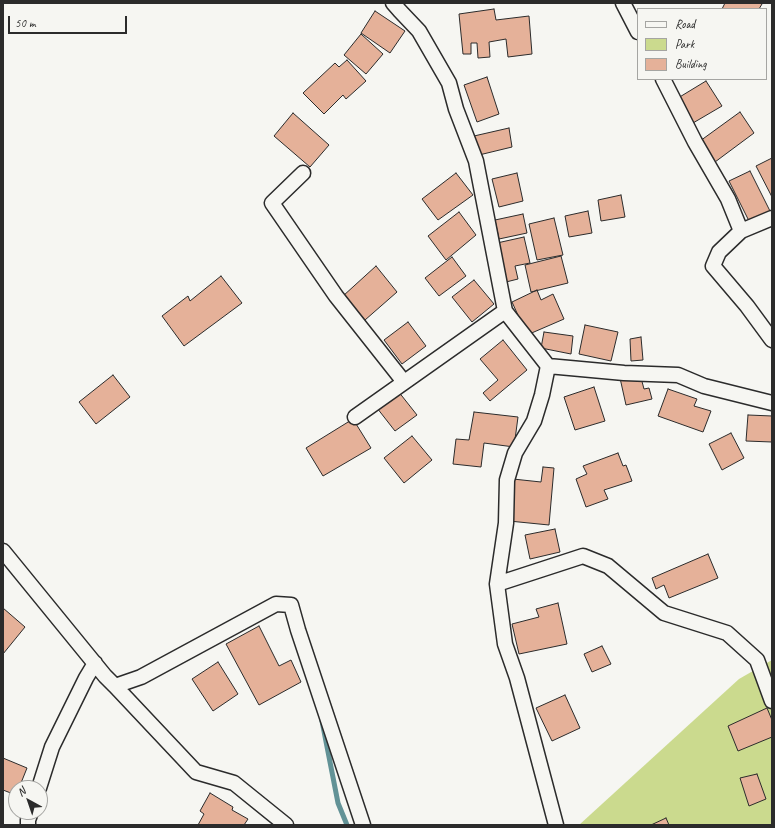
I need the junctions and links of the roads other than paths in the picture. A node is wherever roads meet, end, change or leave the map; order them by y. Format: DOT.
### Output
graph roads {
  1 [pos="393,3"];
  2 [pos="623,3"];
  3 [pos="637,30"];
  4 [pos="664,80"];
  5 [pos="303,173"];
  6 [pos="772,218"];
  7 [pos="741,231"];
  8 [pos="505,311"];
  9 [pos="772,340"];
  10 [pos="548,366"];
  11 [pos="404,382"];
  12 [pos="772,403"];
  13 [pos="356,417"];
  14 [pos="3,551"];
  15 [pos="497,584"];
  16 [pos="95,664"];
  17 [pos="115,686"];
  18 [pos="772,701"];
  19 [pos="42,780"];
  20 [pos="286,825"];
  21 [pos="363,825"];
  22 [pos="556,825"];
  1 -- 8 [label="street"];
  2 -- 3 [label="street"];
  4 -- 7 [label="street"];
  5 -- 11 [label="street"];
  6 -- 7 [label="street"];
  7 -- 9 [label="street"];
  8 -- 10 [label="street"];
  8 -- 11 [label="street"];
  10 -- 12 [label="street"];
  10 -- 15 [label="street"];
  11 -- 13 [label="street"];
  14 -- 16 [label="street"];
  15 -- 18 [label="street"];
  15 -- 22 [label="street"];
  16 -- 17 [label="street"];
  16 -- 19 [label="street"];
  17 -- 20 [label="street"];
  17 -- 21 [label="street"];
}
